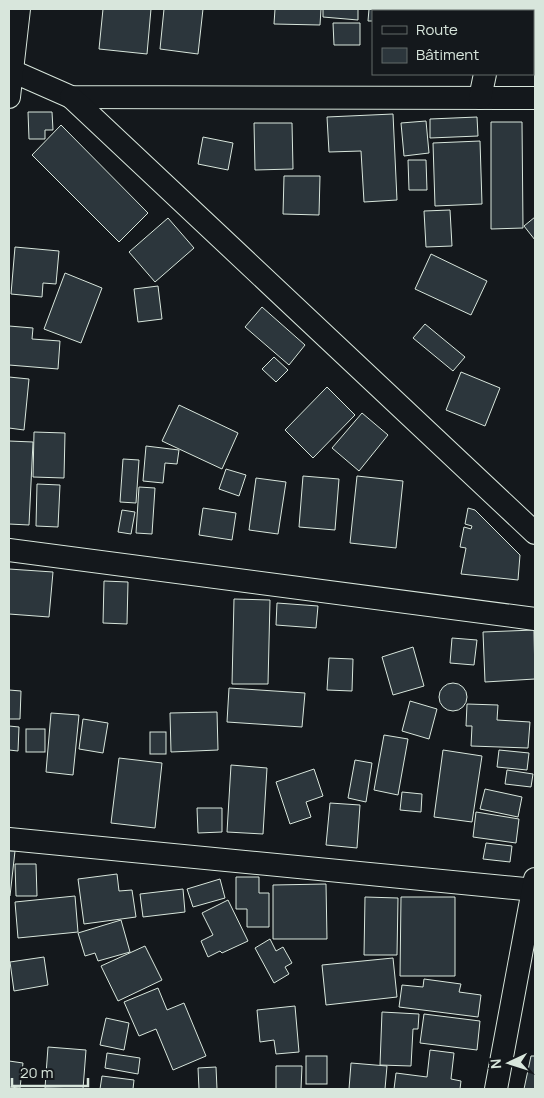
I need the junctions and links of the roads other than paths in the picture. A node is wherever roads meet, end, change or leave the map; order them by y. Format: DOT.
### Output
graph roads {
  1 [pos="19,9"];
  2 [pos="10,72"];
  3 [pos="485,75"];
  4 [pos="9,97"];
  5 [pos="71,97"];
  6 [pos="480,98"];
  7 [pos="535,98"];
  8 [pos="535,533"];
  9 [pos="9,550"];
  10 [pos="535,619"];
  11 [pos="9,839"];
  12 [pos="535,886"];
  13 [pos="496,1089"];
  1 -- 2 [label="street"];
  2 -- 4 [label="street"];
  2 -- 5 [label="street"];
  3 -- 6 [label="street"];
  5 -- 6 [label="street"];
  5 -- 8 [label="street"];
  6 -- 7 [label="street"];
  9 -- 10 [label="street"];
  11 -- 12 [label="street"];
  12 -- 13 [label="street"];
}
